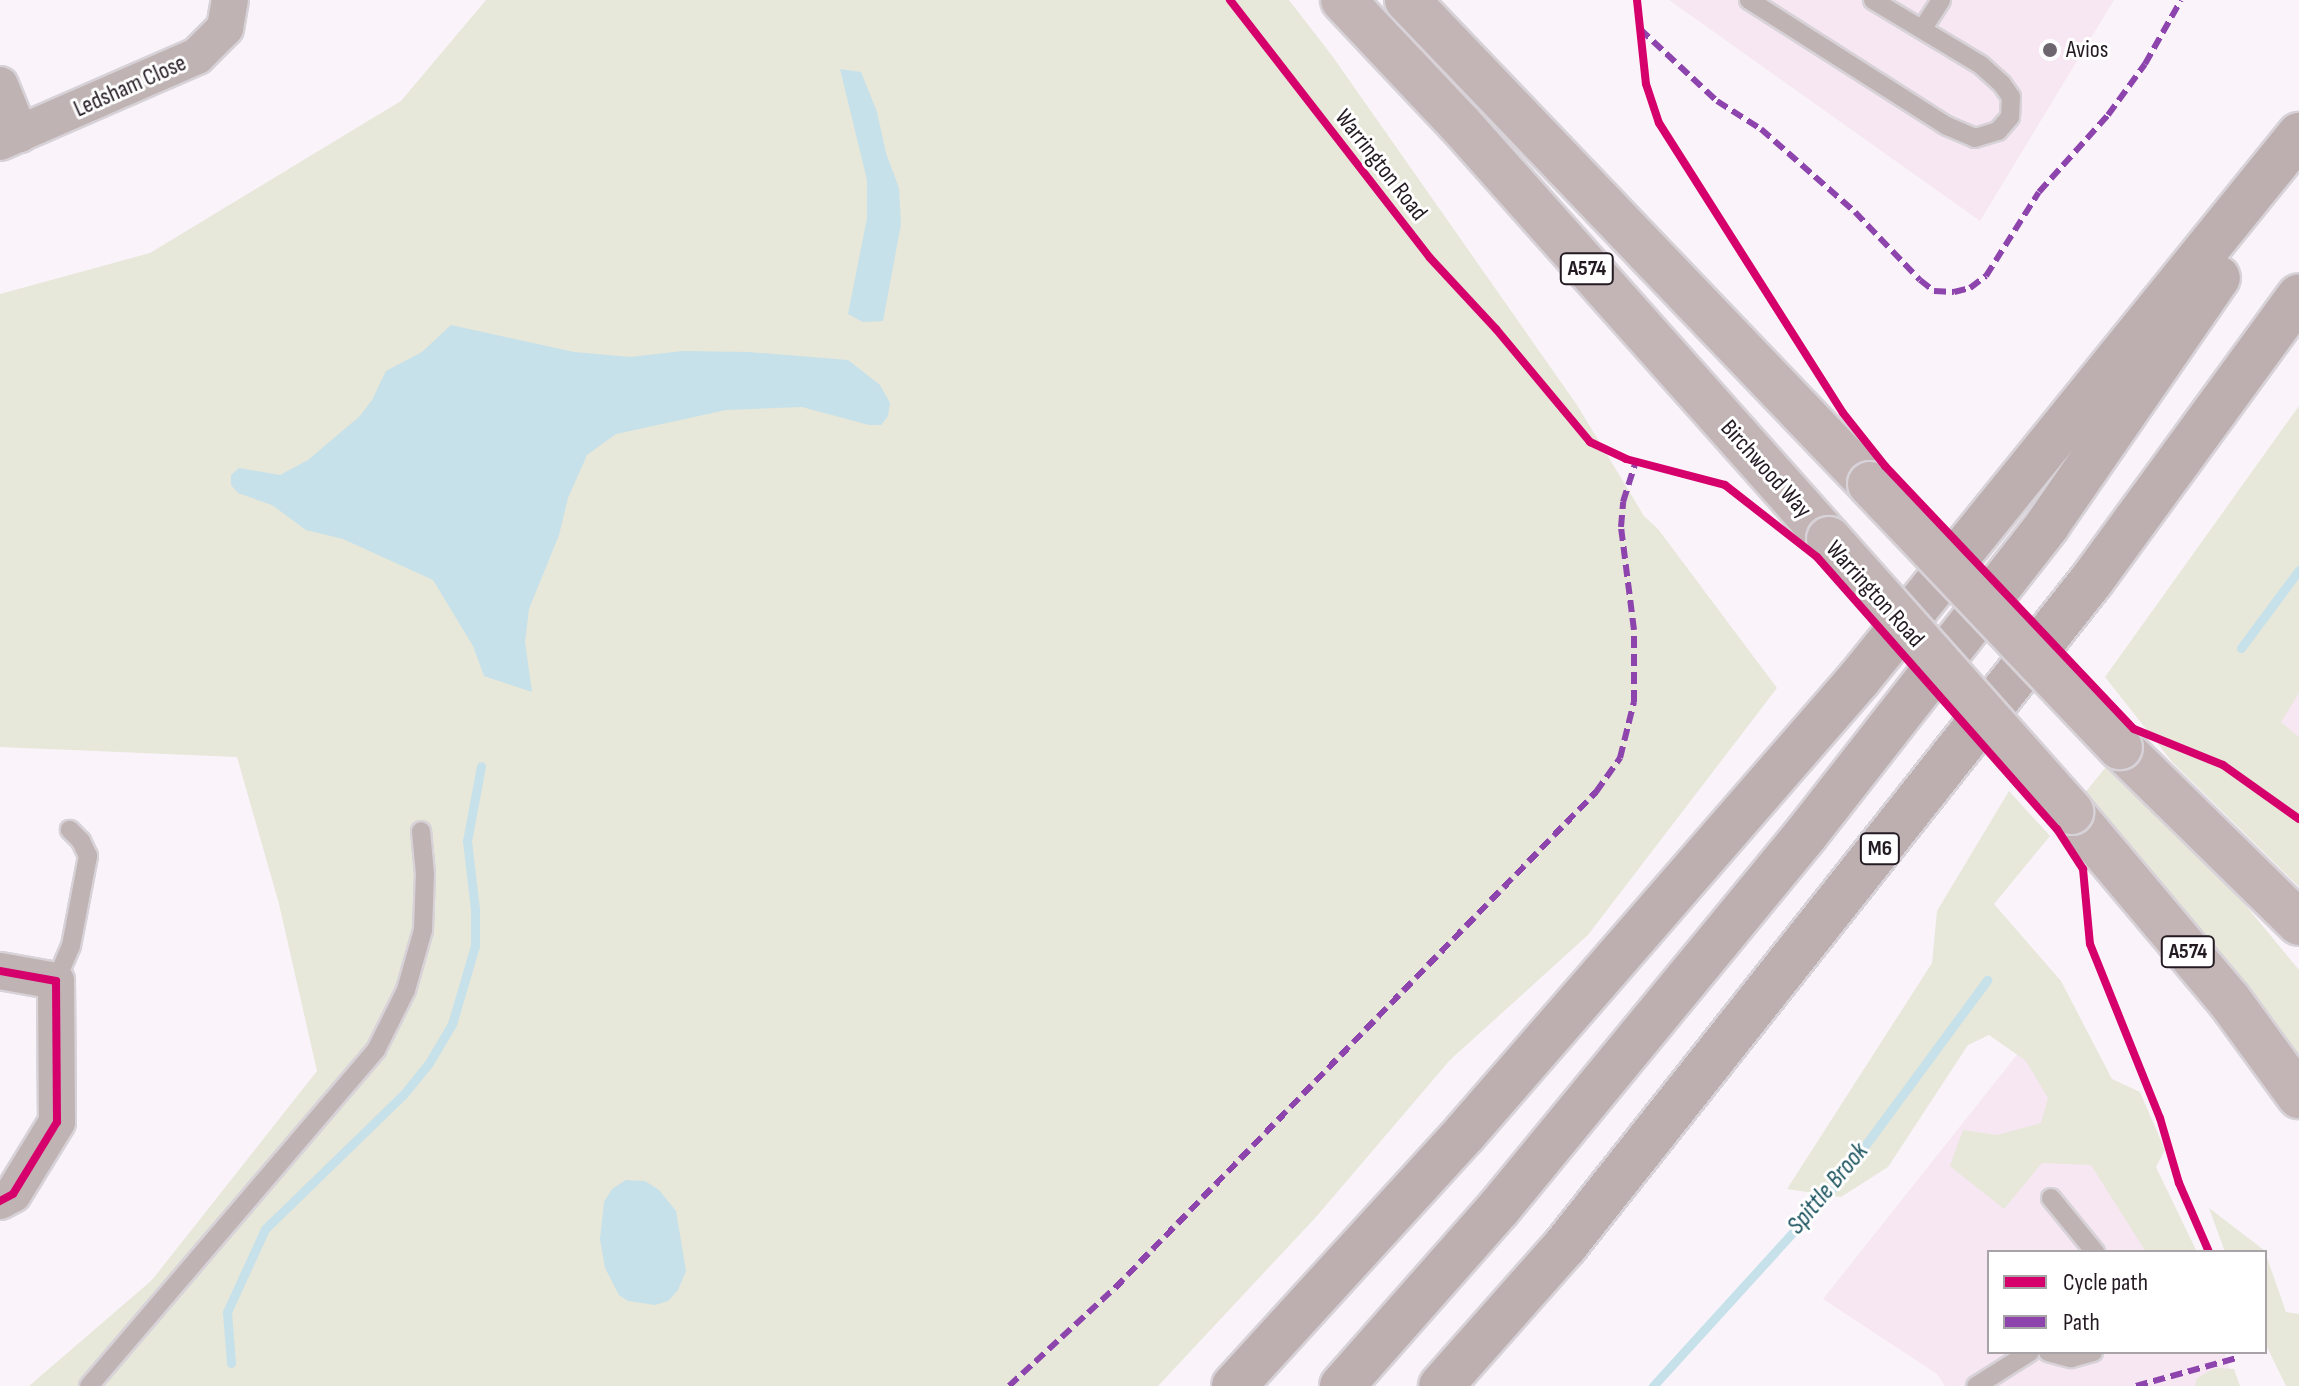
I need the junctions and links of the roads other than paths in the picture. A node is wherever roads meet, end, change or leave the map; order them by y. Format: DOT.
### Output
graph roads {
  1 [pos="230,0"];
  2 [pos="1343,0"];
  3 [pos="1407,0"];
  4 [pos="1749,0"];
  5 [pos="1873,0"];
  6 [pos="1941,0"];
  7 [pos="1923,28"];
  8 [pos="0,85"];
  9 [pos="2299,135"];
  10 [pos="10,138"];
  11 [pos="2299,160"];
  12 [pos="2299,296"];
  13 [pos="70,830"];
  14 [pos="421,831"];
  15 [pos="2299,923"];
  16 [pos="0,971"];
  17 [pos="56,981"];
  18 [pos="2299,1096"];
  19 [pos="2051,1198"];
  20 [pos="0,1201"];
  21 [pos="2093,1250"];
  22 [pos="2027,1354"];
  23 [pos="2056,1354"];
  24 [pos="2086,1354"];
  25 [pos="89,1386"];
  26 [pos="1234,1386"];
  27 [pos="1342,1386"];
  28 [pos="1441,1386"];
  29 [pos="1976,1386"];
  1 -- 10 [label="street, Ledsham Close"];
  2 -- 18 [label="main road, Birchwood Way / A574, bridge"];
  3 -- 15 [label="main road, A574, bridge"];
  4 -- 7 [label="lane"];
  5 -- 7 [label="lane"];
  6 -- 7 [label="lane"];
  8 -- 10 [label="street"];
  9 -- 26 [label="highway"];
  11 -- 27 [label="highway"];
  12 -- 28 [label="highway, M6"];
  13 -- 17 [label="lane"];
  14 -- 25 [label="lane"];
  16 -- 17 [label="street"];
  17 -- 20 [label="street"];
  19 -- 21 [label="lane"];
  22 -- 29 [label="lane"];
  23 -- 24 [label="lane"];
}
